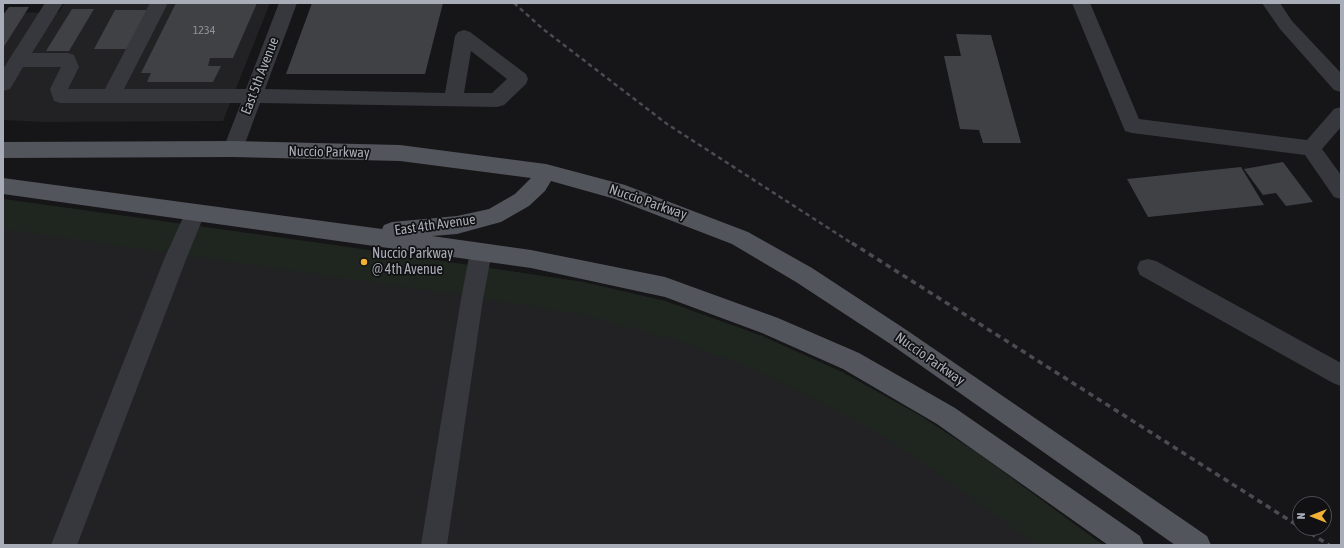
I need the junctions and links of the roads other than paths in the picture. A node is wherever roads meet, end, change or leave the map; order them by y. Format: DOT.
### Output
graph roads {
  1 [pos="54,3"];
  2 [pos="159,3"];
  3 [pos="288,3"];
  4 [pos="1082,3"];
  5 [pos="1271,3"];
  6 [pos="18,60"];
  7 [pos="3,84"];
  8 [pos="1341,85"];
  9 [pos="111,96"];
  10 [pos="253,96"];
  11 [pos="453,100"];
  12 [pos="1341,114"];
  13 [pos="1311,148"];
  14 [pos="3,150"];
  15 [pos="233,150"];
  16 [pos="546,172"];
  17 [pos="3,186"];
  18 [pos="1341,191"];
  19 [pos="195,213"];
  20 [pos="356,235"];
  21 [pos="481,252"];
  22 [pos="1148,268"];
  23 [pos="1341,375"];
  24 [pos="64,545"];
  25 [pos="434,545"];
  26 [pos="1131,545"];
  27 [pos="1198,545"];
  1 -- 6 [label="street"];
  2 -- 9 [label="street"];
  3 -- 10 [label="street, East 5th Avenue"];
  4 -- 13 [label="street"];
  5 -- 8 [label="street"];
  6 -- 7 [label="street"];
  6 -- 9 [label="street"];
  9 -- 10 [label="street"];
  10 -- 11 [label="street"];
  10 -- 15 [label="street, East 5th Avenue"];
  12 -- 13 [label="street"];
  13 -- 18 [label="street"];
  14 -- 15 [label="main road, Nuccio Parkway"];
  15 -- 16 [label="main road, Nuccio Parkway"];
  16 -- 20 [label="main road, East 4th Avenue"];
  16 -- 27 [label="main road, Nuccio Parkway"];
  17 -- 19 [label="main road"];
  19 -- 20 [label="main road"];
  19 -- 24 [label="street"];
  20 -- 21 [label="main road"];
  21 -- 25 [label="street"];
  21 -- 26 [label="main road"];
  22 -- 23 [label="street"];
}
